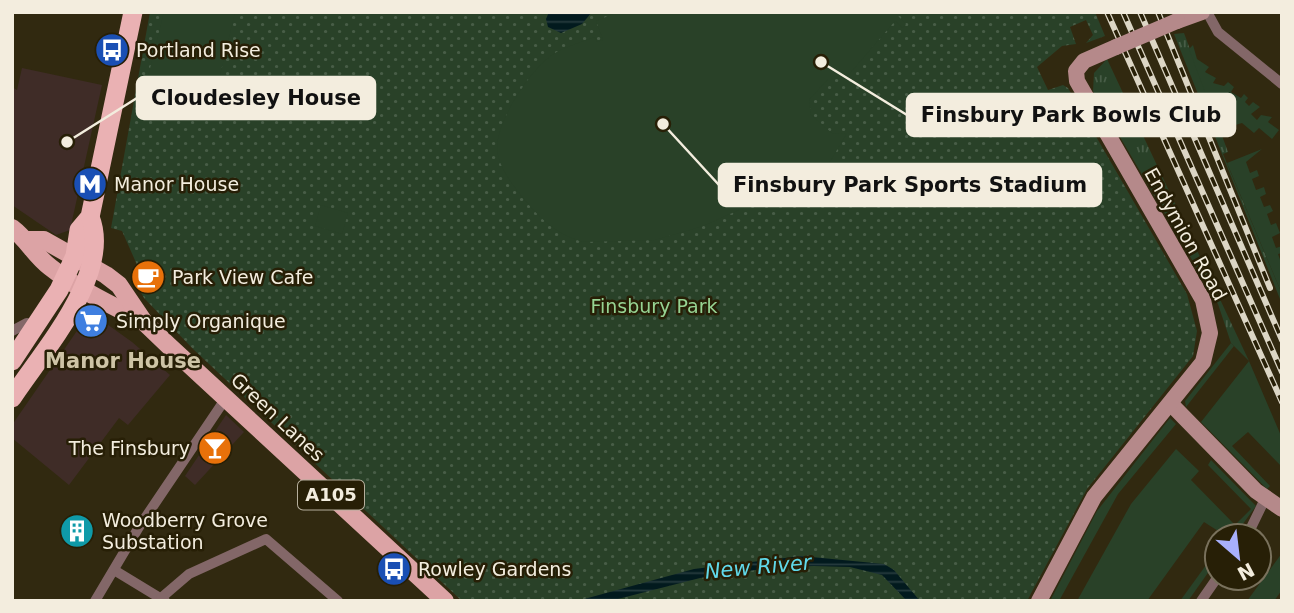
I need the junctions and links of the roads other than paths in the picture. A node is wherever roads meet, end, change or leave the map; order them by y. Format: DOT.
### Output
graph roads {
  1 [pos="132,12"];
  2 [pos="1202,12"];
  3 [pos="1208,12"];
  4 [pos="1282,84"];
  5 [pos="12,228"];
  6 [pos="28,240"];
  7 [pos="83,261"];
  8 [pos="65,277"];
  9 [pos="83,287"];
  10 [pos="145,321"];
  11 [pos="34,327"];
  12 [pos="12,331"];
  13 [pos="12,360"];
  14 [pos="12,398"];
  15 [pos="226,398"];
  16 [pos="1171,404"];
  17 [pos="1265,499"];
  18 [pos="1282,509"];
  19 [pos="1256,522"];
  20 [pos="114,569"];
  21 [pos="163,599"];
  22 [pos="95,601"];
  23 [pos="338,601"];
  24 [pos="445,601"];
  25 [pos="1039,601"];
  1 -- 7 [label="highway"];
  2 -- 16 [label="main road, Endymion Road, bridge"];
  3 -- 4 [label="street"];
  5 -- 6 [label="main road, Green Lanes / A105"];
  6 -- 7 [label="main road, Green Lanes / A105"];
  6 -- 8 [label="main road, Green Lanes / A105"];
  7 -- 8 [label="highway"];
  7 -- 9 [label="highway"];
  7 -- 10 [label="main road, Green Lanes / A105"];
  8 -- 9 [label="main road, Green Lanes / A105"];
  8 -- 11 [label="highway"];
  9 -- 10 [label="main road, Green Lanes / A105"];
  9 -- 14 [label="highway"];
  10 -- 15 [label="main road, Green Lanes / A105"];
  11 -- 12 [label="street"];
  11 -- 13 [label="highway"];
  15 -- 20 [label="street"];
  15 -- 24 [label="main road, Green Lanes / A105"];
  16 -- 17 [label="main road"];
  16 -- 25 [label="main road, Endymion Road"];
  17 -- 18 [label="main road"];
  17 -- 19 [label="street"];
  20 -- 21 [label="street"];
  20 -- 22 [label="street"];
  21 -- 23 [label="street"];
}
